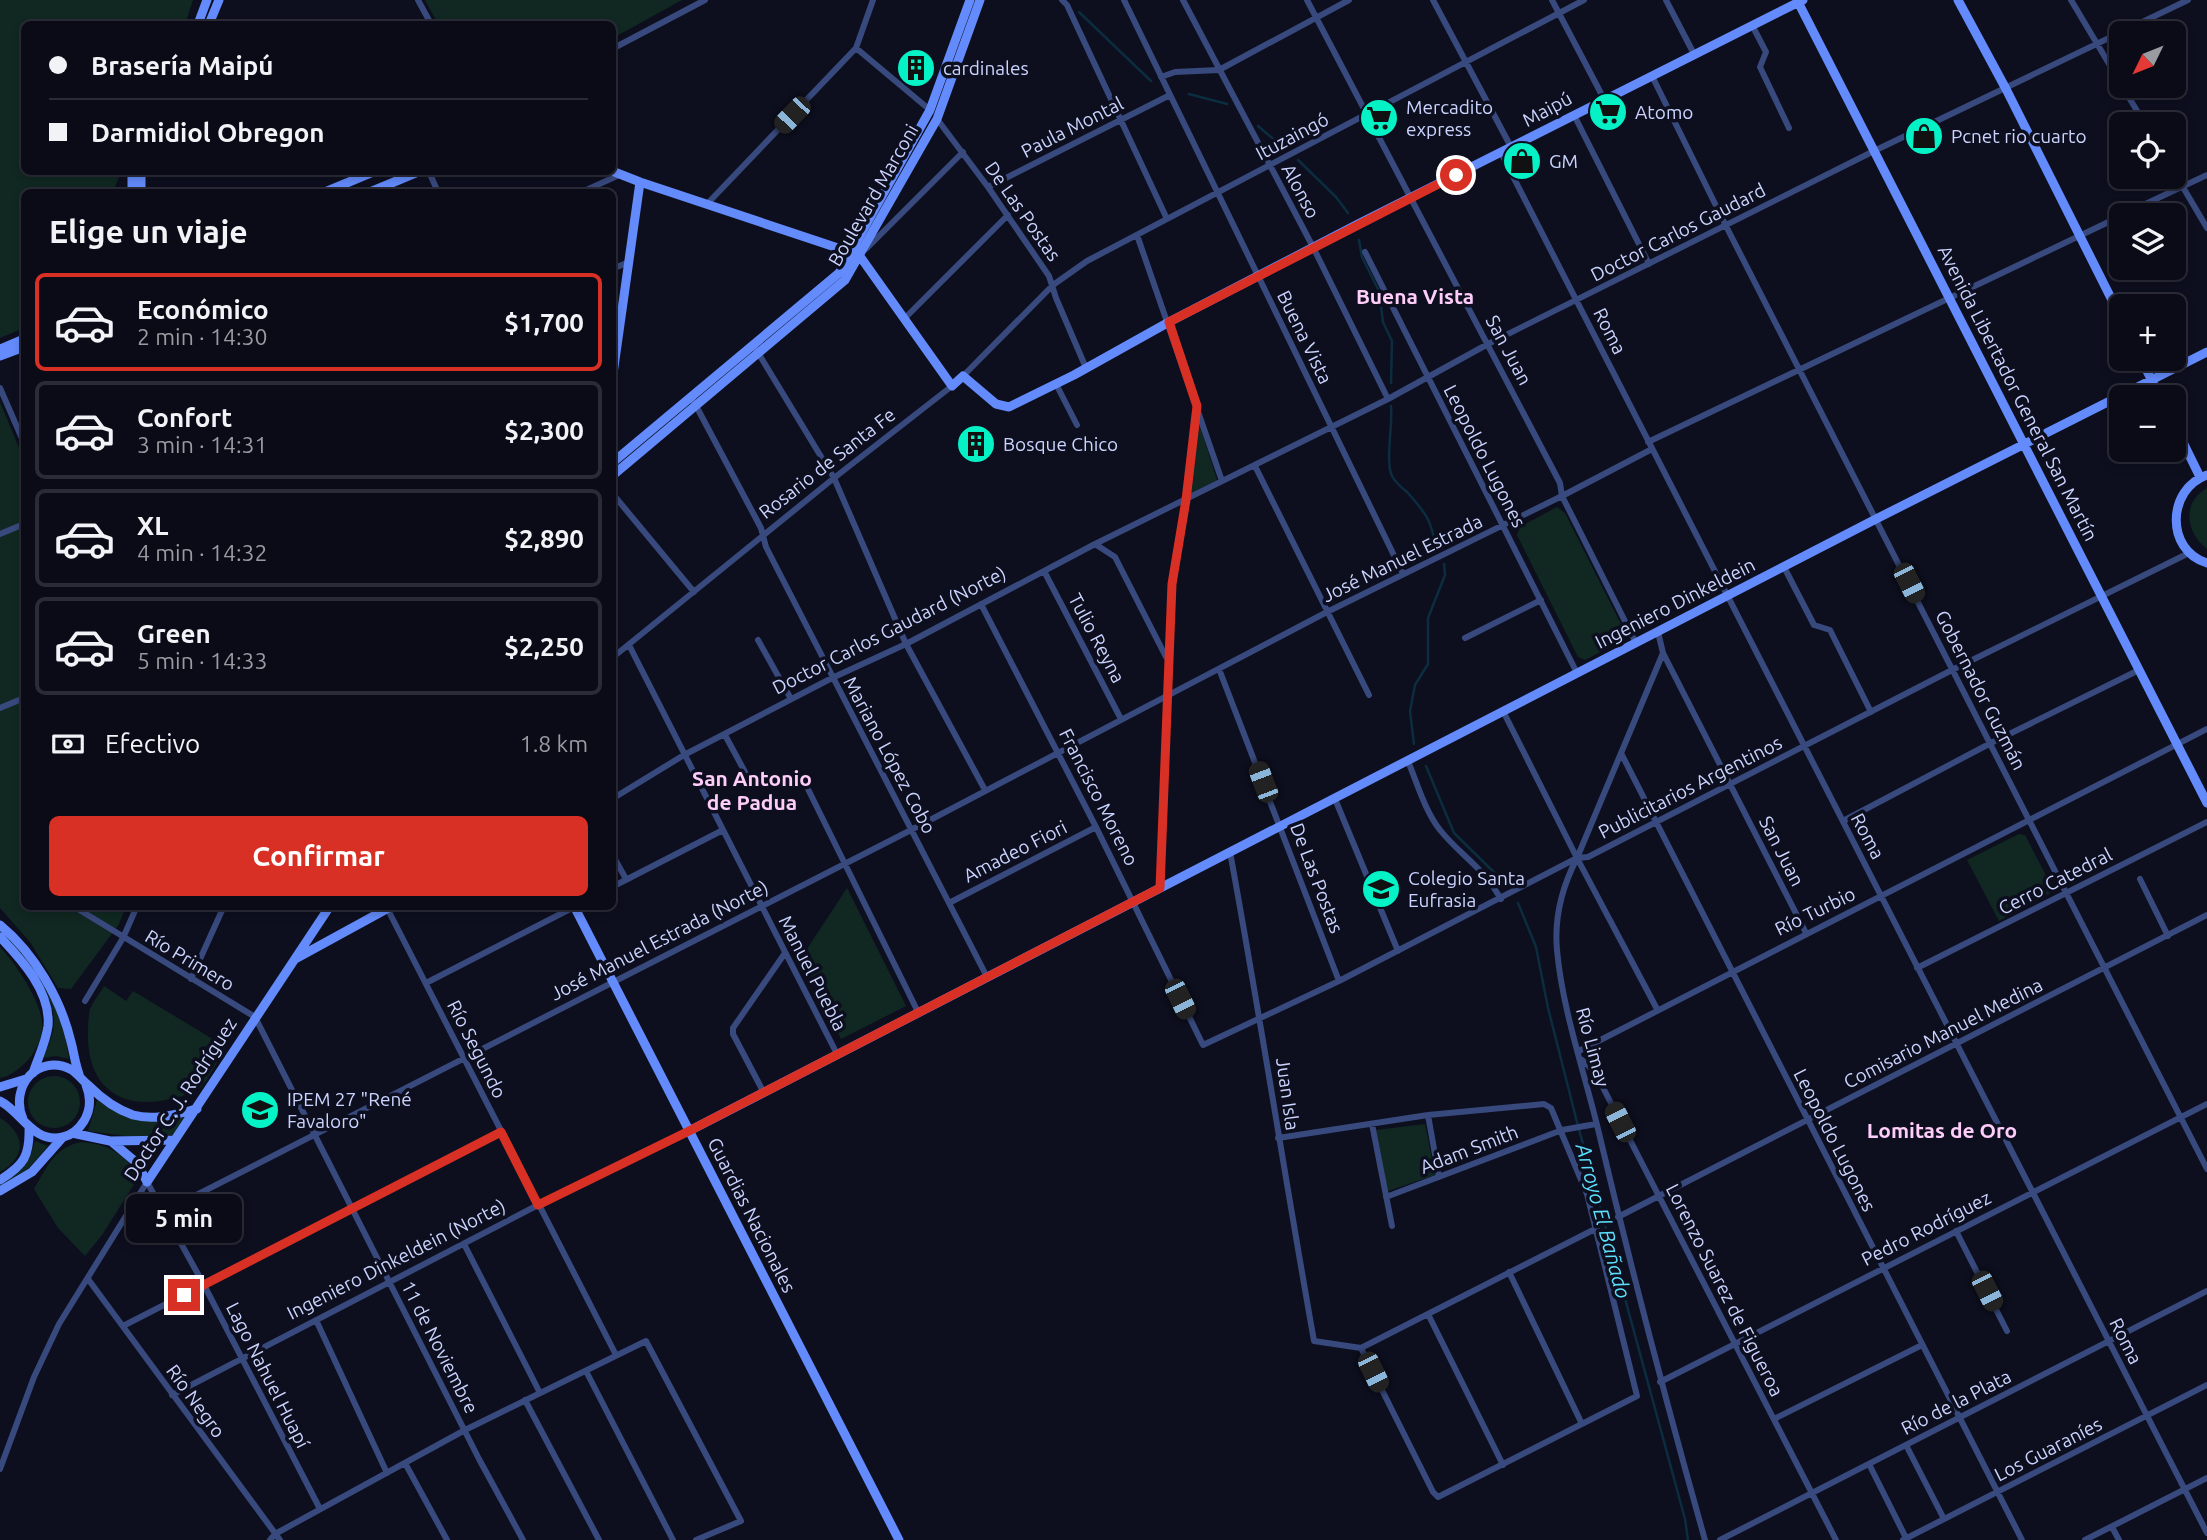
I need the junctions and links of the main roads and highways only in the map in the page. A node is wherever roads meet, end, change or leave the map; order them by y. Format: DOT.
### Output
graph roads {
  1 [pos="207,0"];
  2 [pos="219,0"];
  3 [pos="970,0"];
  4 [pos="980,0"];
  5 [pos="1958,0"];
  6 [pos="1800,1"];
  7 [pos="199,21"];
  8 [pos="210,21"];
  9 [pos="616,172"];
  10 [pos="366,175"];
  11 [pos="411,175"];
  12 [pos="640,182"];
  13 [pos="332,189"];
  14 [pos="377,189"];
  15 [pos="856,253"];
  16 [pos="2109,294"];
  17 [pos="21,340"];
  18 [pos="616,344"];
  19 [pos="21,348"];
  20 [pos="0,349"];
  21 [pos="2207,352"];
  22 [pos="0,356"];
  23 [pos="2147,371"];
  24 [pos="963,376"];
  25 [pos="2153,382"];
  26 [pos="2154,385"];
  27 [pos="694,402"];
  28 [pos="2024,444"];
  29 [pos="2186,446"];
  30 [pos="616,460"];
  31 [pos="616,472"];
  32 [pos="2203,476"];
  33 [pos="2207,563"];
  34 [pos="2207,803"];
  35 [pos="1160,888"];
  36 [pos="327,910"];
  37 [pos="383,910"];
  38 [pos="577,910"];
  39 [pos="0,925"];
  40 [pos="0,937"];
  41 [pos="295,958"];
  42 [pos="29,1076"];
  43 [pos="82,1079"];
  44 [pos="0,1087"];
  45 [pos="0,1101"];
  46 [pos="197,1109"];
  47 [pos="26,1123"];
  48 [pos="689,1131"];
  49 [pos="68,1135"];
  50 [pos="175,1140"];
  51 [pos="110,1141"];
  52 [pos="0,1180"];
  53 [pos="0,1191"];
  54 [pos="899,1540"];
  1 -- 7 [label="main road"];
  2 -- 8 [label="main road"];
  3 -- 15 [label="main road, Boulevard Marconi"];
  4 -- 15 [label="main road, Boulevard Marconi"];
  5 -- 16 [label="main road"];
  6 -- 24 [label="main road, Maipú"];
  6 -- 28 [label="main road, Avenida Libertador General San Martín"];
  9 -- 12 [label="main road"];
  10 -- 13 [label="main road"];
  11 -- 14 [label="main road"];
  12 -- 15 [label="main road"];
  12 -- 18 [label="main road"];
  15 -- 24 [label="main road, Rosario de Santa Fe"];
  15 -- 27 [label="main road, Boulevard Marconi"];
  17 -- 20 [label="main road"];
  19 -- 22 [label="main road"];
  21 -- 25 [label="main road, Ingeniero Dinkeldein"];
  23 -- 25 [label="main road"];
  25 -- 26 [label="main road"];
  25 -- 28 [label="main road, Ingeniero Dinkeldein"];
  27 -- 30 [label="main road, Boulevard Marconi"];
  27 -- 31 [label="main road, Boulevard Marconi"];
  28 -- 34 [label="main road, Avenida Libertador General San Martín"];
  28 -- 35 [label="main road, Ingeniero Dinkeldein"];
  29 -- 32 [label="main road"];
  32 -- 33 [label="main road"];
  35 -- 48 [label="main road, Ingeniero Dinkeldein (Norte)"];
  36 -- 41 [label="main road, Doctor C. J. Rodríguez"];
  37 -- 41 [label="main road"];
  38 -- 48 [label="main road, Guardias Nacionales"];
  39 -- 43 [label="main road"];
  40 -- 42 [label="main road"];
  41 -- 46 [label="main road, Doctor C. J. Rodríguez"];
  42 -- 43 [label="main road"];
  42 -- 44 [label="main road"];
  42 -- 47 [label="main road"];
  43 -- 46 [label="main road"];
  43 -- 49 [label="main road"];
  45 -- 47 [label="main road"];
  46 -- 50 [label="main road, Doctor C. J. Rodríguez"];
  47 -- 49 [label="main road"];
  47 -- 52 [label="main road"];
  48 -- 54 [label="main road, Guardias Nacionales"];
  49 -- 51 [label="main road"];
  49 -- 53 [label="main road"];
  50 -- 51 [label="main road"];
  50 -- 51 [label="main road, Doctor C. J. Rodríguez"];
}
